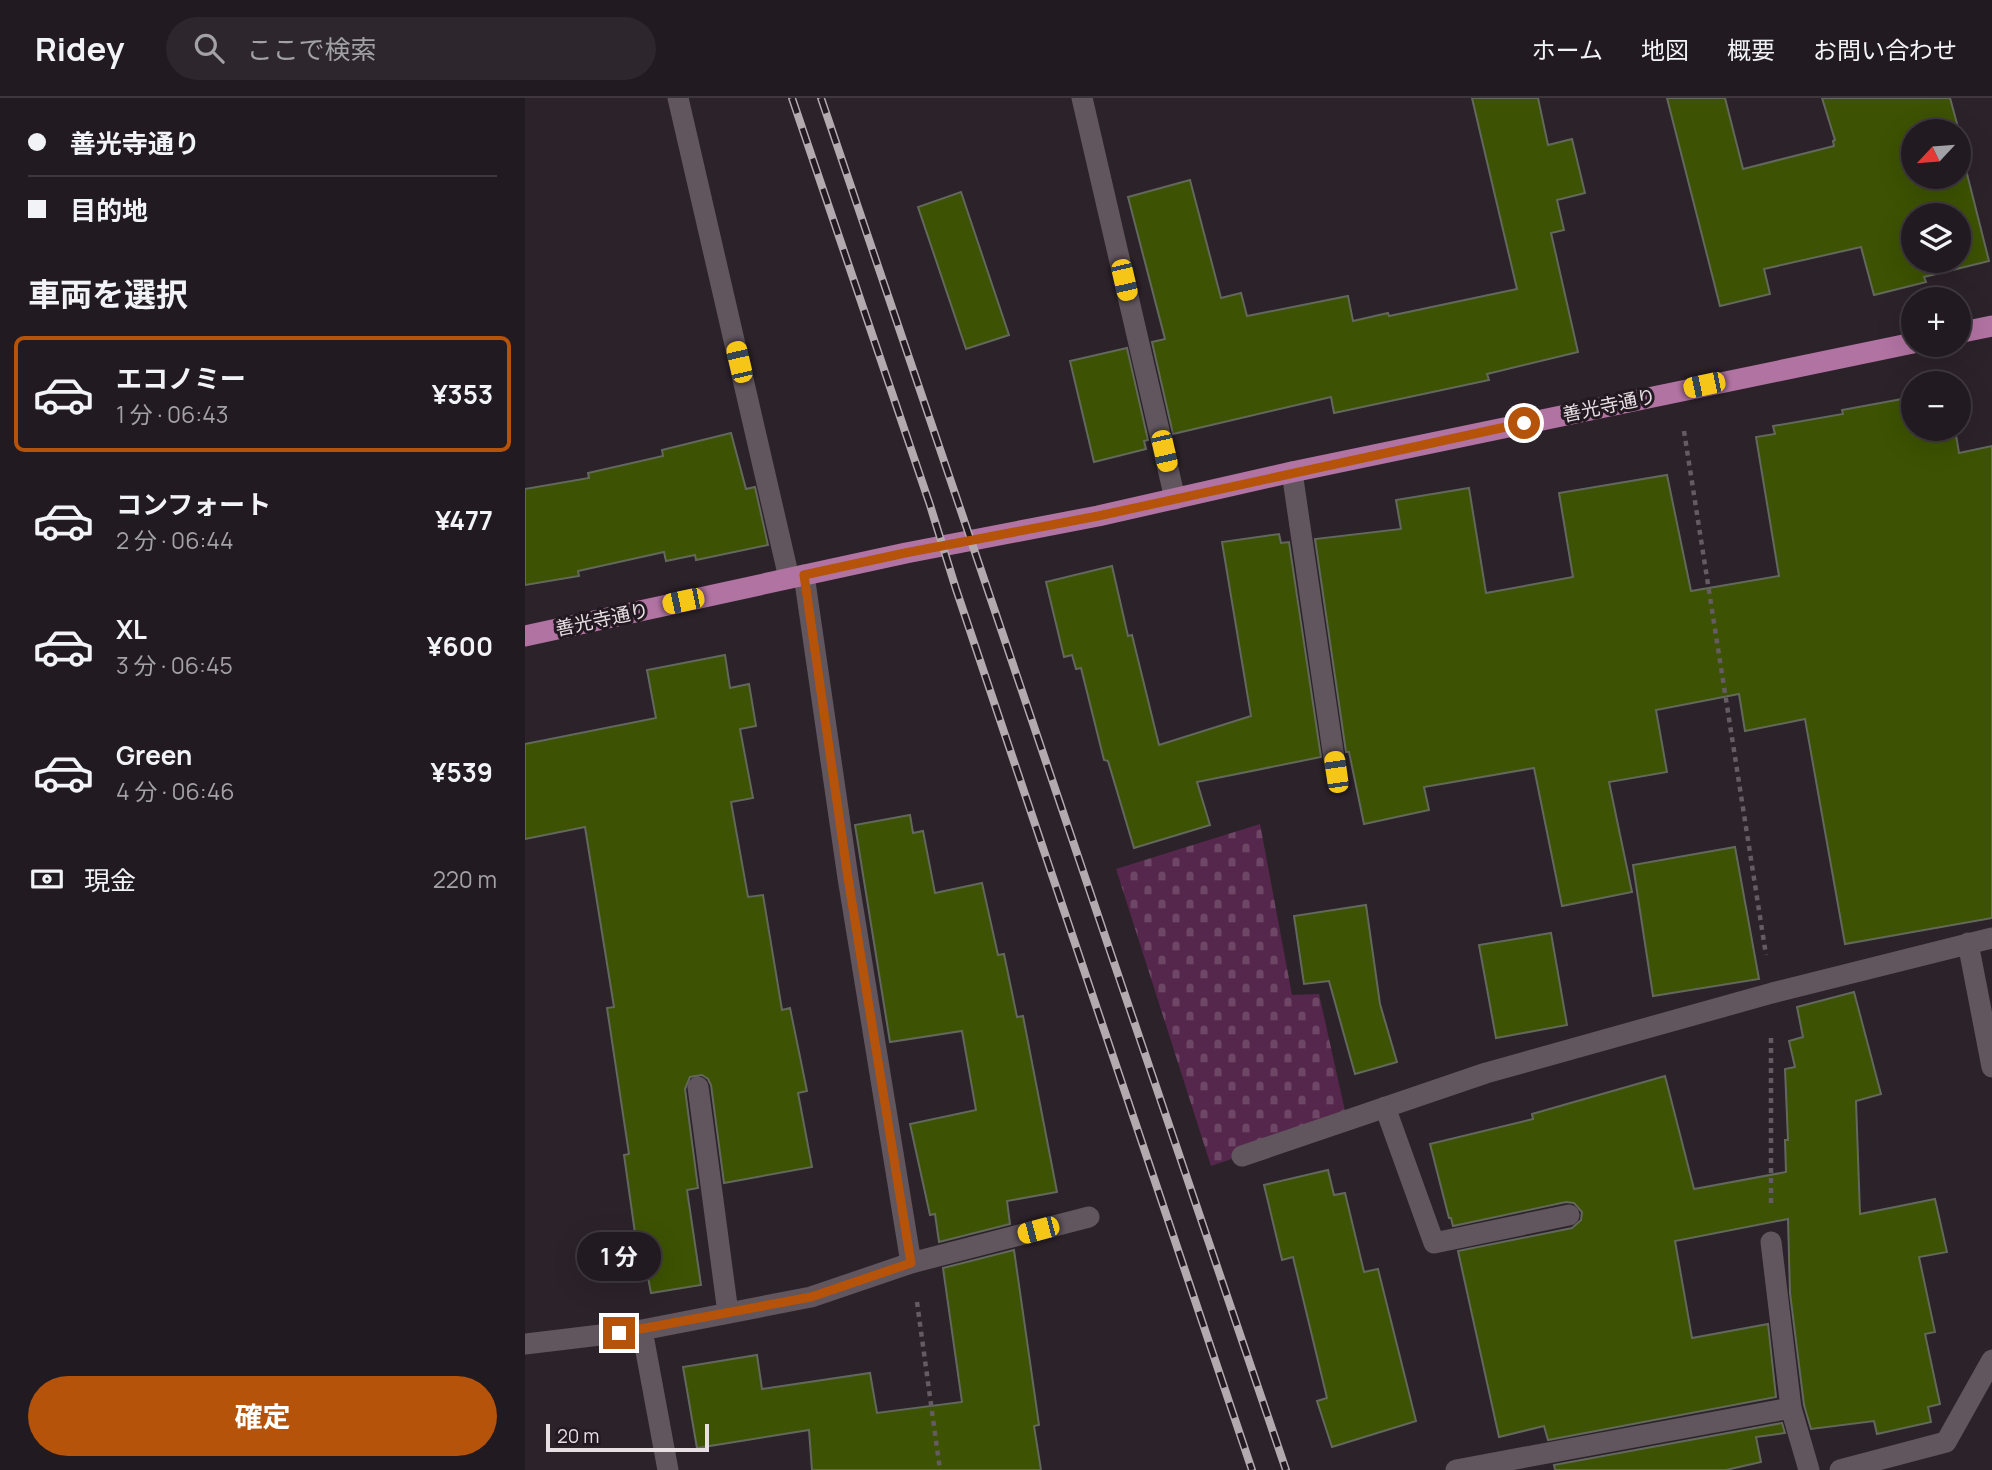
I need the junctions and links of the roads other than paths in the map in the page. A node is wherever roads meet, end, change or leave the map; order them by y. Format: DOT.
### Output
graph roads {
  1 [pos="678,98"];
  2 [pos="1082,98"];
  3 [pos="1992,326"];
  4 [pos="1971,330"];
  5 [pos="1901,345"];
  6 [pos="1292,472"];
  7 [pos="1175,499"];
  8 [pos="797,577"];
  9 [pos="525,636"];
  10 [pos="1336,772"];
  11 [pos="1992,939"];
  12 [pos="1968,943"];
  13 [pos="1992,1067"];
  14 [pos="698,1087"];
  15 [pos="1385,1107"];
  16 [pos="1242,1156"];
  17 [pos="1569,1216"];
  18 [pos="1089,1217"];
  19 [pos="1771,1242"];
  20 [pos="911,1263"];
  21 [pos="728,1313"];
  22 [pos="642,1330"];
  23 [pos="525,1345"];
  24 [pos="1992,1360"];
  25 [pos="1791,1408"];
  26 [pos="668,1470"];
  27 [pos="1457,1470"];
  28 [pos="1809,1470"];
  29 [pos="1840,1470"];
  1 -- 8 [label="lane"];
  2 -- 7 [label="lane"];
  3 -- 4 [label="main road"];
  5 -- 6 [label="main road, 善光寺通り"];
  6 -- 7 [label="main road, 善光寺通り"];
  6 -- 10 [label="lane"];
  7 -- 8 [label="main road, 善光寺通り"];
  8 -- 9 [label="main road, 善光寺通り"];
  8 -- 20 [label="lane"];
  11 -- 12 [label="lane"];
  12 -- 13 [label="lane"];
  12 -- 15 [label="lane"];
  14 -- 21 [label="lane"];
  15 -- 16 [label="lane"];
  15 -- 17 [label="lane"];
  18 -- 20 [label="lane"];
  19 -- 25 [label="lane"];
  20 -- 21 [label="lane"];
  21 -- 22 [label="lane"];
  22 -- 23 [label="lane"];
  22 -- 26 [label="lane"];
  24 -- 29 [label="lane"];
  25 -- 27 [label="lane"];
  25 -- 28 [label="lane"];
}
